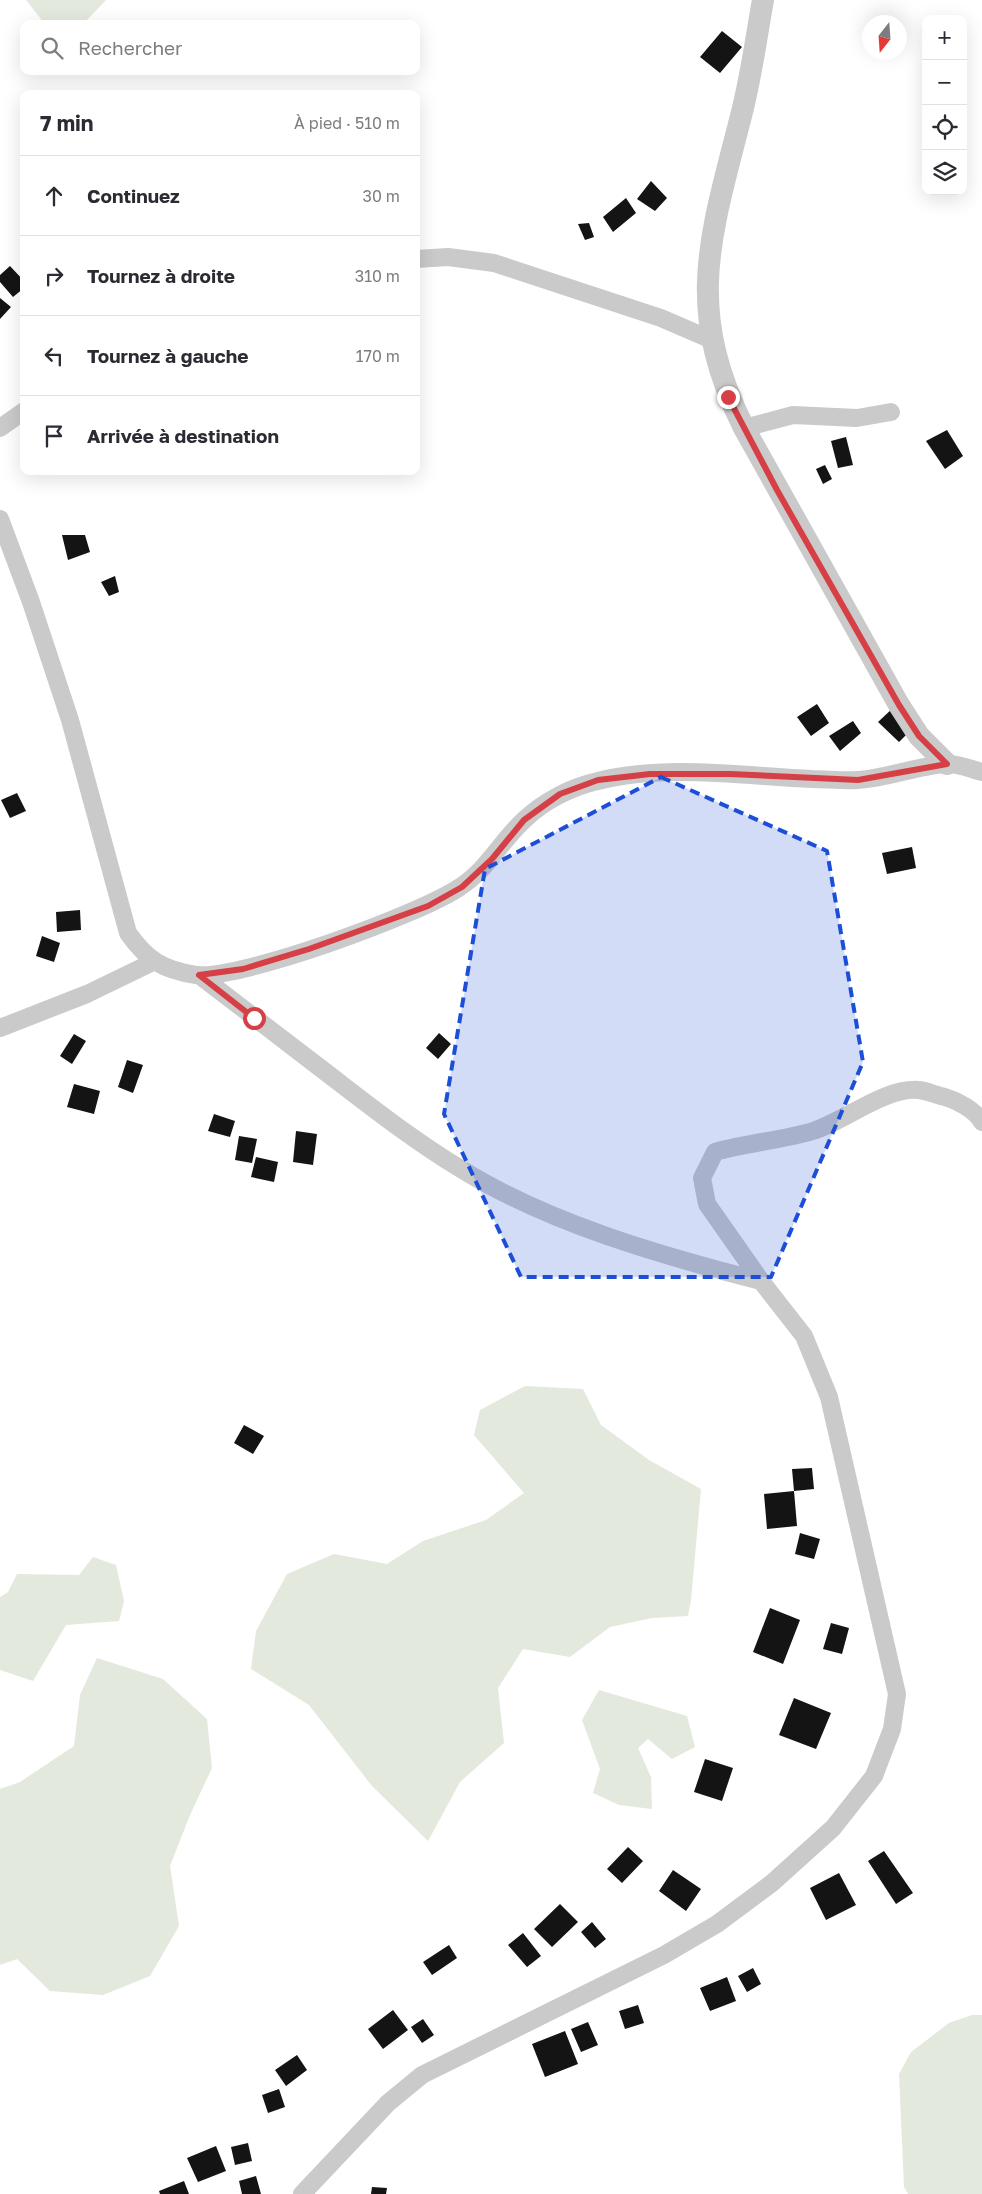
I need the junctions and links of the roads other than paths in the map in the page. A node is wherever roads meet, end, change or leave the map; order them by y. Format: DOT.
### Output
graph roads {
  1 [pos="763,0"];
  2 [pos="420,259"];
  3 [pos="712,340"];
  4 [pos="891,412"];
  5 [pos="20,414"];
  6 [pos="0,428"];
  7 [pos="744,428"];
  8 [pos="0,519"];
  9 [pos="947,764"];
  10 [pos="982,772"];
  11 [pos="153,962"];
  12 [pos="199,975"];
  13 [pos="0,1028"];
  14 [pos="982,1122"];
  15 [pos="762,1281"];
  16 [pos="302,2194"];
  1 -- 3 [label="street"];
  2 -- 3 [label="street"];
  3 -- 7 [label="street"];
  4 -- 7 [label="street"];
  5 -- 6 [label="street"];
  7 -- 9 [label="street"];
  8 -- 11 [label="street"];
  9 -- 10 [label="street"];
  9 -- 12 [label="street"];
  11 -- 12 [label="street"];
  11 -- 13 [label="street"];
  12 -- 15 [label="street"];
  14 -- 15 [label="street"];
  15 -- 16 [label="street"];
}
